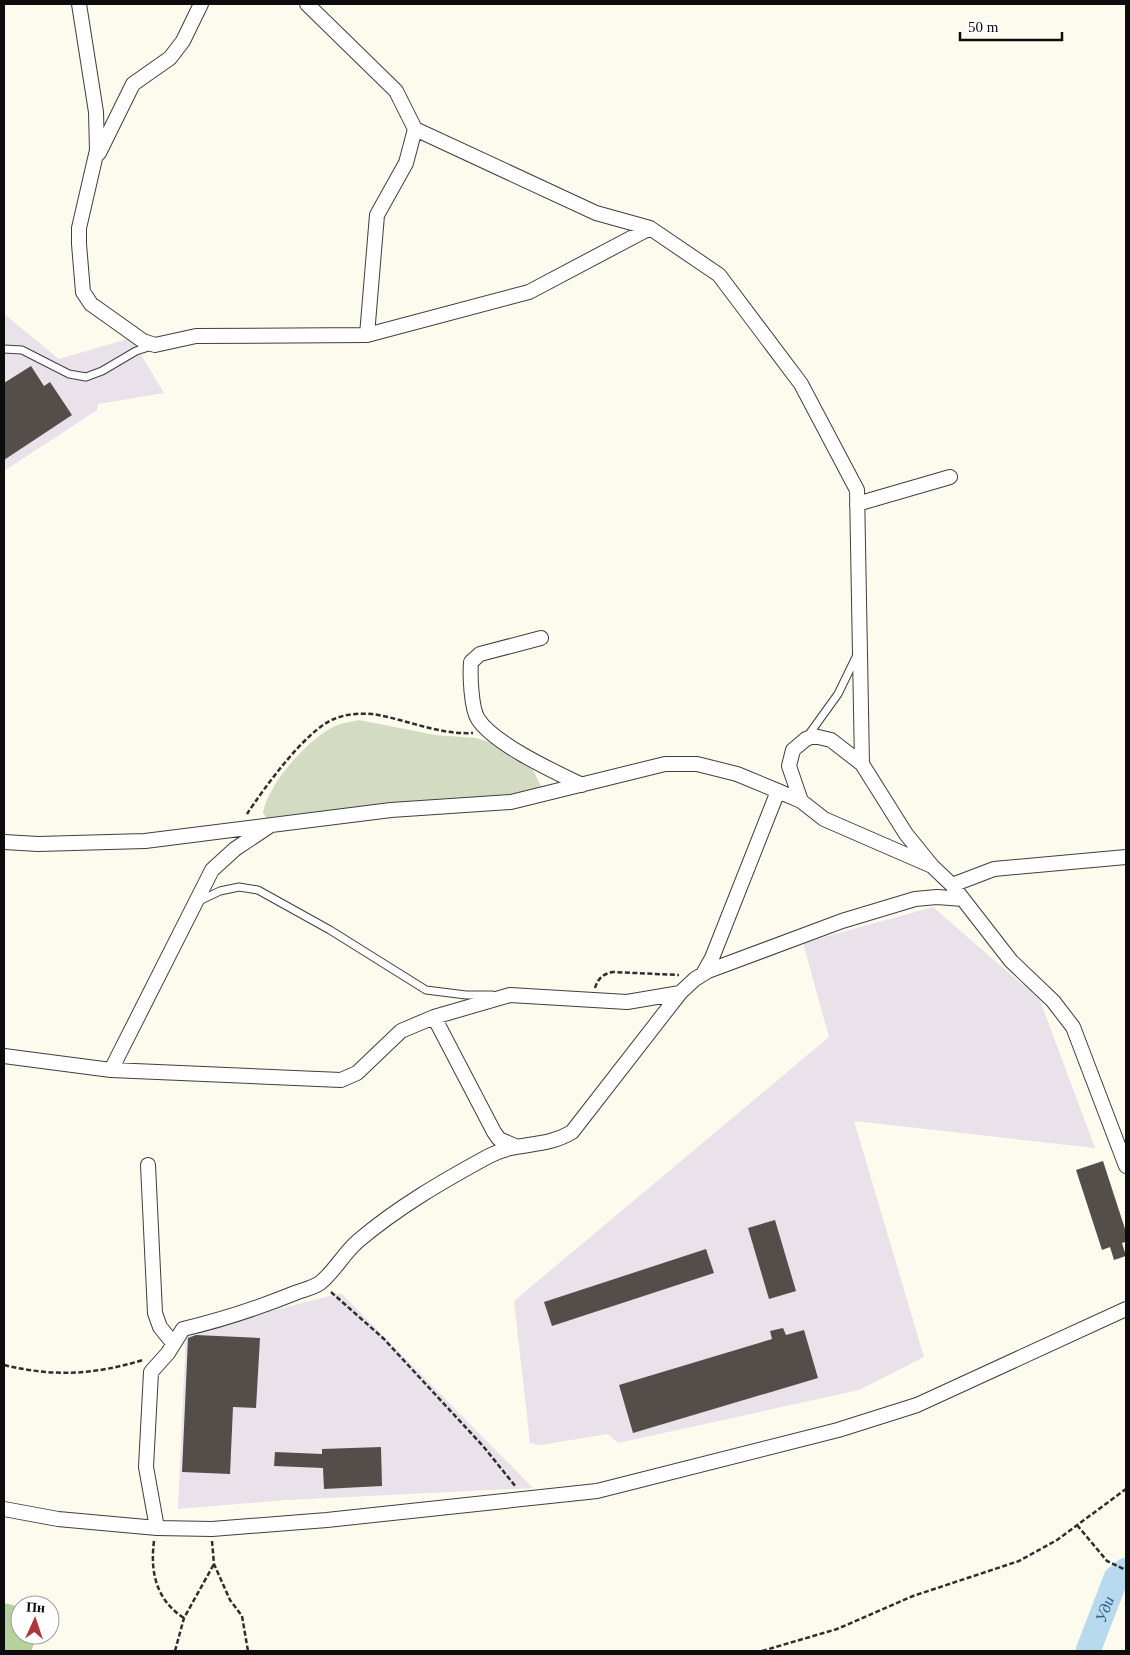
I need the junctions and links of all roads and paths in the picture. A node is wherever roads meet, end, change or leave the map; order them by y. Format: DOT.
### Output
graph roads {
  1 [pos="80,4"];
  2 [pos="201,4"];
  3 [pos="307,4"];
  4 [pos="415,129"];
  5 [pos="94,163"];
  6 [pos="650,228"];
  7 [pos="367,335"];
  8 [pos="155,345"];
  9 [pos="4,349"];
  10 [pos="950,477"];
  11 [pos="857,504"];
  12 [pos="541,638"];
  13 [pos="860,647"];
  14 [pos="487,730"];
  15 [pos="806,739"];
  16 [pos="862,764"];
  17 [pos="582,785"];
  18 [pos="778,791"];
  19 [pos="802,802"];
  20 [pos="273,824"];
  21 [pos="236,830"];
  22 [pos="4,842"];
  23 [pos="1126,857"];
  24 [pos="932,866"];
  25 [pos="952,885"];
  26 [pos="963,899"];
  27 [pos="193,905"];
  28 [pos="704,973"];
  29 [pos="680,993"];
  30 [pos="510,995"];
  31 [pos="592,1002"];
  32 [pos="434,1017"];
  33 [pos="4,1056"];
  34 [pos="111,1070"];
  35 [pos="514,1146"];
  36 [pos="148,1165"];
  37 [pos="1126,1166"];
  38 [pos="319,1283"];
  39 [pos="1126,1309"];
  40 [pos="170,1348"];
  41 [pos="4,1365"];
  42 [pos="1126,1489"];
  43 [pos="526,1500"];
  44 [pos="4,1509"];
  45 [pos="1077,1525"];
  46 [pos="156,1528"];
  47 [pos="212,1529"];
  48 [pos="214,1564"];
  49 [pos="1126,1570"];
  50 [pos="184,1618"];
  51 [pos="174,1651"];
  52 [pos="248,1651"];
  53 [pos="762,1651"];
  1 -- 5 [label="street"];
  2 -- 5 [label="street"];
  3 -- 4 [label="street"];
  4 -- 6 [label="street"];
  4 -- 7 [label="street"];
  5 -- 8 [label="street"];
  6 -- 7 [label="street"];
  6 -- 11 [label="street"];
  7 -- 8 [label="street"];
  8 -- 9 [label="lane"];
  10 -- 11 [label="street"];
  11 -- 13 [label="street"];
  12 -- 14 [label="street"];
  13 -- 15 [label="lane"];
  13 -- 16 [label="street"];
  14 -- 17 [label="street"];
  14 -- 21 [label="path"];
  15 -- 16 [label="street"];
  15 -- 19 [label="street"];
  16 -- 24 [label="street"];
  17 -- 18 [label="street"];
  17 -- 20 [label="street"];
  18 -- 19 [label="street"];
  18 -- 28 [label="street"];
  19 -- 24 [label="street"];
  20 -- 21 [label="street"];
  20 -- 27 [label="street"];
  21 -- 22 [label="street"];
  23 -- 25 [label="street"];
  24 -- 25 [label="street"];
  25 -- 26 [label="street"];
  26 -- 28 [label="street"];
  26 -- 37 [label="street"];
  27 -- 30 [label="lane"];
  27 -- 34 [label="street"];
  28 -- 29 [label="street"];
  28 -- 31 [label="path"];
  29 -- 31 [label="street"];
  29 -- 35 [label="street"];
  30 -- 31 [label="street"];
  30 -- 32 [label="street"];
  32 -- 34 [label="street"];
  32 -- 35 [label="street"];
  33 -- 34 [label="street"];
  35 -- 38 [label="street"];
  36 -- 40 [label="street"];
  38 -- 40 [label="street"];
  38 -- 43 [label="path"];
  39 -- 43 [label="street"];
  40 -- 41 [label="path"];
  40 -- 46 [label="street"];
  42 -- 45 [label="path"];
  43 -- 47 [label="street"];
  44 -- 46 [label="street"];
  45 -- 49 [label="path"];
  45 -- 53 [label="path"];
  46 -- 47 [label="street"];
  46 -- 50 [label="path"];
  47 -- 48 [label="path"];
  48 -- 50 [label="path"];
  48 -- 52 [label="path"];
  50 -- 51 [label="path"];
}
